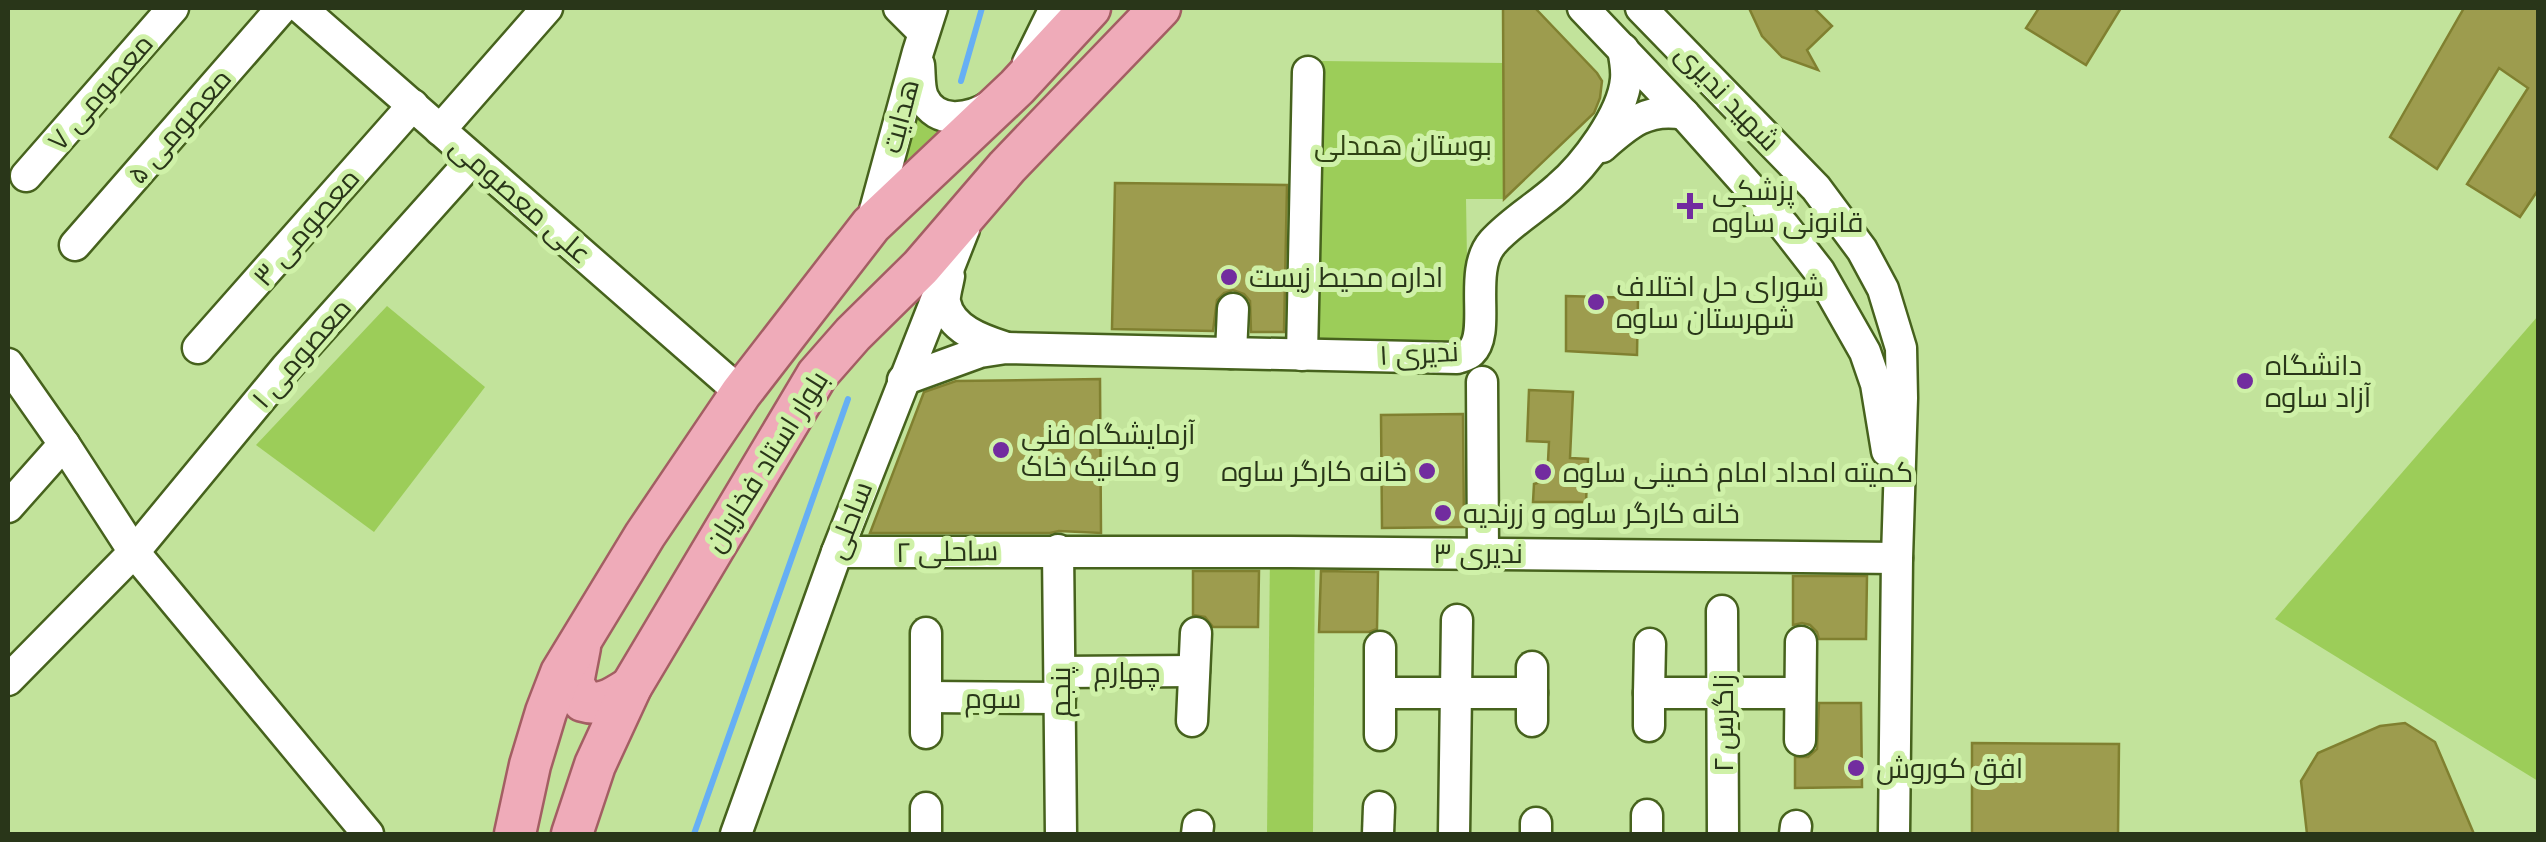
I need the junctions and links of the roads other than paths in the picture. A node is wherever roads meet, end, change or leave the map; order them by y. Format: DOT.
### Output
graph roads {
  1 [pos="173,8"];
  2 [pos="282,8"];
  3 [pos="547,8"];
  4 [pos="899,8"];
  5 [pos="1055,8"];
  6 [pos="1090,8"];
  7 [pos="1160,8"];
  8 [pos="1582,8"];
  9 [pos="1641,8"];
  10 [pos="323,14"];
  11 [pos="924,31"];
  12 [pos="1623,49"];
  13 [pos="1308,72"];
  14 [pos="1009,93"];
  15 [pos="413,106"];
  16 [pos="1684,114"];
  17 [pos="440,130"];
  18 [pos="474,159"];
  19 [pos="1584,162"];
  20 [pos="26,176"];
  21 [pos="972,210"];
  22 [pos="871,224"];
  23 [pos="76,245"];
  24 [pos="952,260"];
  25 [pos="1234,309"];
  26 [pos="853,334"];
  27 [pos="198,348"];
  28 [pos="1006,348"];
  29 [pos="1231,352"];
  30 [pos="1302,355"];
  31 [pos="8,364"];
  32 [pos="908,370"];
  33 [pos="1482,382"];
  34 [pos="741,393"];
  35 [pos="64,444"];
  36 [pos="8,507"];
  37 [pos="1899,524"];
  38 [pos="1058,550"];
  39 [pos="134,552"];
  40 [pos="837,552"];
  41 [pos="1483,553"];
  42 [pos="1897,558"];
  43 [pos="1722,611"];
  44 [pos="1457,620"];
  45 [pos="926,633"];
  46 [pos="1196,633"];
  47 [pos="582,638"];
  48 [pos="1801,642"];
  49 [pos="1650,644"];
  50 [pos="1380,647"];
  51 [pos="1194,671"];
  52 [pos="8,680"];
  53 [pos="1060,685"];
  54 [pos="631,687"];
  55 [pos="1381,693"];
  56 [pos="1456,693"];
  57 [pos="1649,693"];
  58 [pos="1532,694"];
  59 [pos="1723,694"];
  60 [pos="1800,694"];
  61 [pos="927,698"];
  62 [pos="1192,721"];
  63 [pos="1648,726"];
  64 [pos="926,733"];
  65 [pos="1380,735"];
  66 [pos="1800,740"];
  67 [pos="368,834"];
  68 [pos="515,834"];
  69 [pos="572,834"];
  70 [pos="736,834"];
  71 [pos="1061,834"];
  72 [pos="1454,834"];
  73 [pos="1724,834"];
  74 [pos="1894,834"];
  1 -- 20 [label="street, معصومی ۷"];
  2 -- 23 [label="street, معصومی ۵"];
  3 -- 17 [label="street"];
  4 -- 11 [label="street"];
  5 -- 14 [label="street"];
  6 -- 14 [label="main road, بلوار استاد فخاریان"];
  7 -- 21 [label="main road, بلوار استاد فخاریان"];
  8 -- 12 [label="street, شهید ندیری"];
  9 -- 37 [label="street, شهید ندیری"];
  10 -- 15 [label="street, علی معصومی"];
  11 -- 14 [label="street"];
  11 -- 22 [label="street, هدایت"];
  12 -- 16 [label="street, شهید ندیری"];
  12 -- 19 [label="street, ندیری ۱"];
  13 -- 30 [label="street"];
  14 -- 22 [label="main road, بلوار استاد فخاریان"];
  15 -- 17 [label="street, علی معصومی"];
  15 -- 27 [label="street, معصومی ۳"];
  16 -- 19 [label="street"];
  16 -- 37 [label="street, شهید ندیری"];
  17 -- 18 [label="street, علی معصومی"];
  18 -- 34 [label="street, علی معصومی"];
  18 -- 39 [label="street, معصومی ۱"];
  19 -- 30 [label="street, ندیری ۱"];
  21 -- 24 [label="street, ساحلی"];
  21 -- 26 [label="main road, بلوار استاد فخاریان"];
  22 -- 34 [label="main road, بلوار استاد فخاریان"];
  24 -- 28 [label="street"];
  24 -- 32 [label="street, ساحلی"];
  25 -- 29 [label="street"];
  26 -- 32 [label="street"];
  26 -- 54 [label="main road, بلوار استاد فخاریان"];
  28 -- 29 [label="street, ندیری ۱"];
  28 -- 32 [label="street"];
  29 -- 30 [label="street, ندیری ۱"];
  31 -- 35 [label="street"];
  32 -- 40 [label="street, ساحلی"];
  33 -- 41 [label="street"];
  34 -- 47 [label="main road, بلوار استاد فخاریان"];
  35 -- 36 [label="street"];
  35 -- 39 [label="street"];
  37 -- 42 [label="street, شهید ندیری"];
  38 -- 40 [label="street, ساحلی ۲"];
  38 -- 41 [label="street, ندیری ۳"];
  38 -- 53 [label="street, پنجم"];
  39 -- 52 [label="street, معصومی ۱"];
  39 -- 67 [label="street"];
  40 -- 70 [label="street, ساحلی"];
  41 -- 42 [label="street, ندیری ۳"];
  42 -- 74 [label="street, شهید ندیری"];
  43 -- 59 [label="street, زاگرس ۲"];
  44 -- 56 [label="street"];
  45 -- 61 [label="street"];
  46 -- 51 [label="street"];
  47 -- 54 [label="main road"];
  47 -- 68 [label="main road, بلوار استاد فخاریان"];
  48 -- 60 [label="street"];
  49 -- 57 [label="street"];
  50 -- 55 [label="street"];
  51 -- 53 [label="street, چهارم"];
  51 -- 62 [label="street"];
  53 -- 61 [label="street, سوم"];
  53 -- 71 [label="street, پنجم"];
  54 -- 69 [label="main road, بلوار استاد فخاریان"];
  55 -- 56 [label="street"];
  55 -- 65 [label="street"];
  56 -- 58 [label="street"];
  56 -- 72 [label="street"];
  57 -- 59 [label="street"];
  57 -- 63 [label="street"];
  59 -- 60 [label="street"];
  59 -- 73 [label="street, زاگرس ۲"];
  60 -- 66 [label="street"];
  61 -- 64 [label="street"];
}
